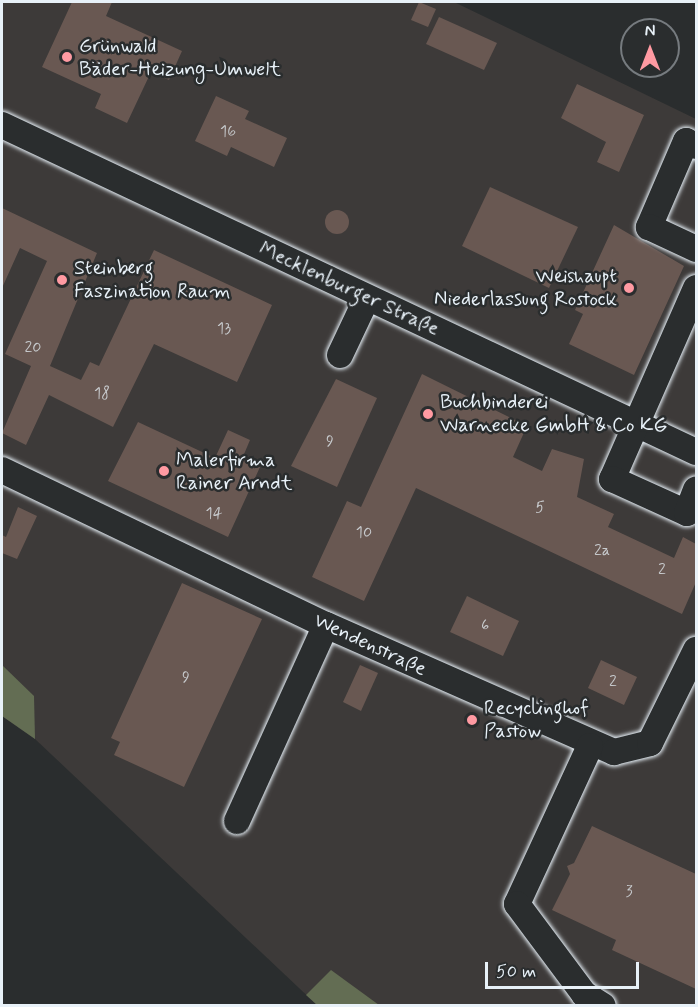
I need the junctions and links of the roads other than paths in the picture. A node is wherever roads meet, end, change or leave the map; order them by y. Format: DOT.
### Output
graph roads {
  1 [pos="2,126"];
  2 [pos="696,146"];
  3 [pos="696,249"];
  4 [pos="696,288"];
  5 [pos="368,297"];
  6 [pos="340,356"];
  7 [pos="639,425"];
  8 [pos="696,452"];
  9 [pos="2,470"];
  10 [pos="696,490"];
  11 [pos="326,625"];
  12 [pos="696,650"];
  13 [pos="590,746"];
  14 [pos="237,821"];
  15 [pos="603,1005"];
  1 -- 5 [label="street, Mecklenburger Straße"];
  2 -- 3 [label="street"];
  4 -- 7 [label="street"];
  5 -- 6 [label="street"];
  5 -- 7 [label="street, Mecklenburger Straße"];
  7 -- 8 [label="street, Mecklenburger Straße"];
  7 -- 10 [label="street"];
  9 -- 11 [label="street, Wendenstraße"];
  11 -- 13 [label="street, Wendenstraße"];
  11 -- 14 [label="street"];
  12 -- 13 [label="street, Wendenstraße"];
  13 -- 15 [label="street"];
}
